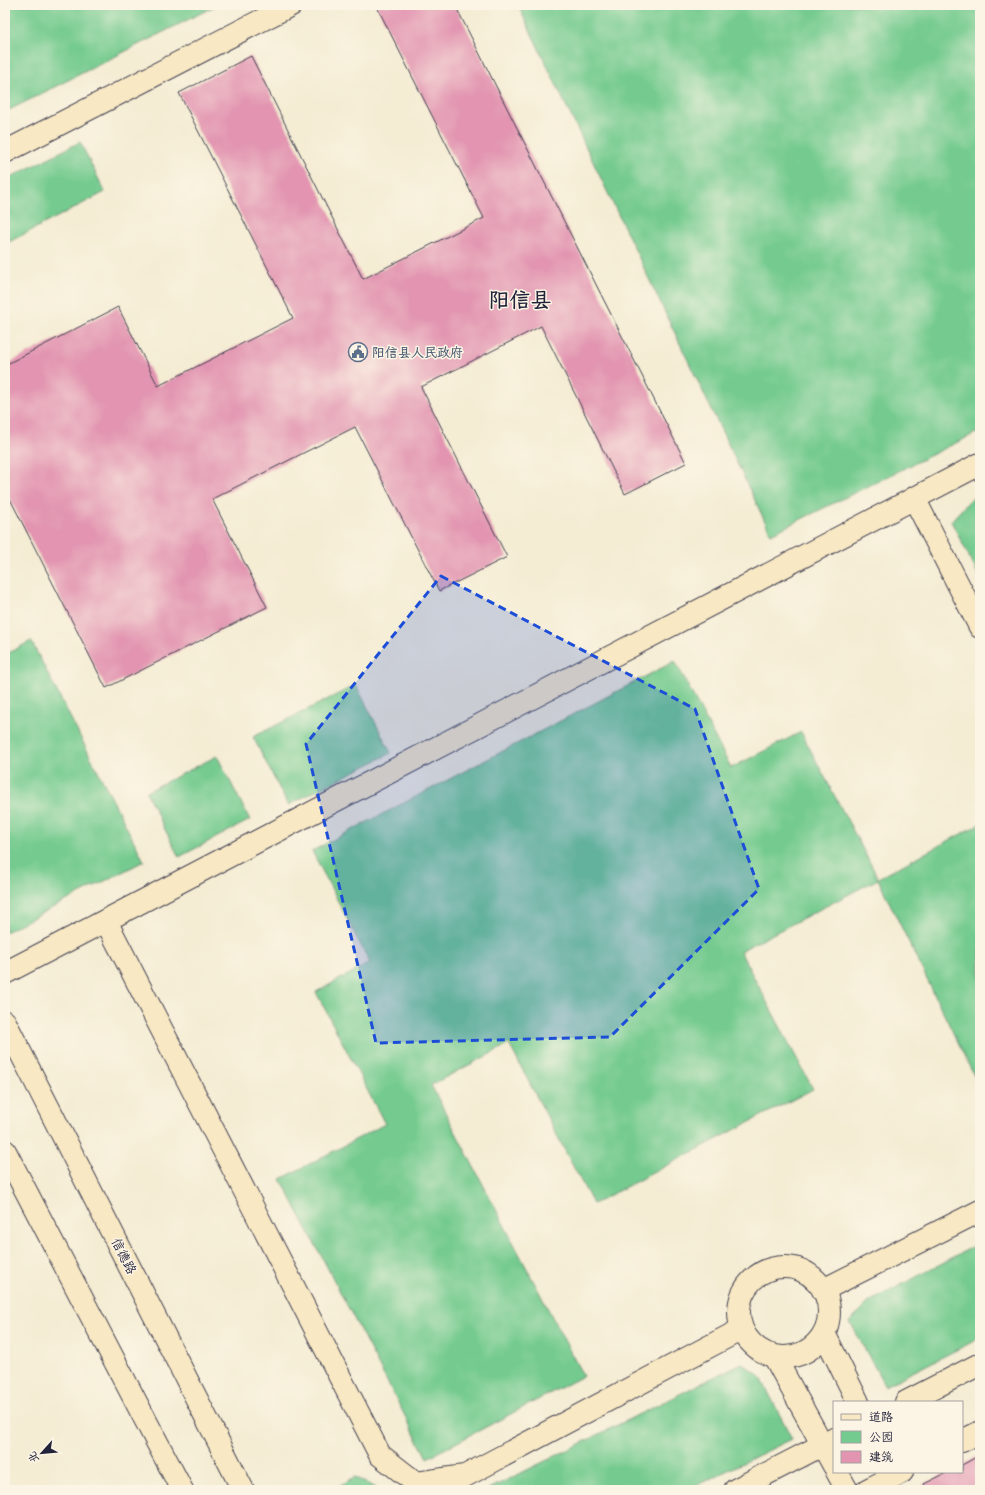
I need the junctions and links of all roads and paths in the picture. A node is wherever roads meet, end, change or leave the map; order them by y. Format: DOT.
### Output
graph roads {
  1 [pos="290,5"];
  2 [pos="5,152"];
  3 [pos="980,464"];
  4 [pos="914,498"];
  5 [pos="980,627"];
  6 [pos="106,920"];
  7 [pos="5,973"];
  8 [pos="5,1022"];
  9 [pos="5,1151"];
  10 [pos="980,1211"];
  11 [pos="823,1290"];
  12 [pos="742,1329"];
  13 [pos="824,1332"];
  14 [pos="774,1356"];
  15 [pos="980,1364"];
  16 [pos="858,1401"];
  17 [pos="908,1401"];
  18 [pos="980,1432"];
  19 [pos="963,1441"];
  20 [pos="828,1442"];
  21 [pos="833,1462"];
  22 [pos="838,1473"];
  23 [pos="898,1473"];
  24 [pos="182,1490"];
  25 [pos="243,1490"];
  26 [pos="735,1490"];
  27 [pos="847,1490"];
  28 [pos="867,1490"];
  1 -- 2 [label="street"];
  3 -- 4 [label="street"];
  4 -- 5 [label="street"];
  4 -- 6 [label="street"];
  6 -- 7 [label="street"];
  6 -- 12 [label="street"];
  8 -- 25 [label="street, 信德路"];
  9 -- 24 [label="street"];
  10 -- 11 [label="street"];
  11 -- 12 [label="street"];
  11 -- 13 [label="street"];
  12 -- 14 [label="street"];
  13 -- 14 [label="street"];
  13 -- 16 [label="street"];
  14 -- 20 [label="street"];
  15 -- 17 [label="street"];
  18 -- 19 [label="street"];
  20 -- 21 [label="street"];
  20 -- 26 [label="street"];
  22 -- 27 [label="street"];
  23 -- 28 [label="street"];
}
